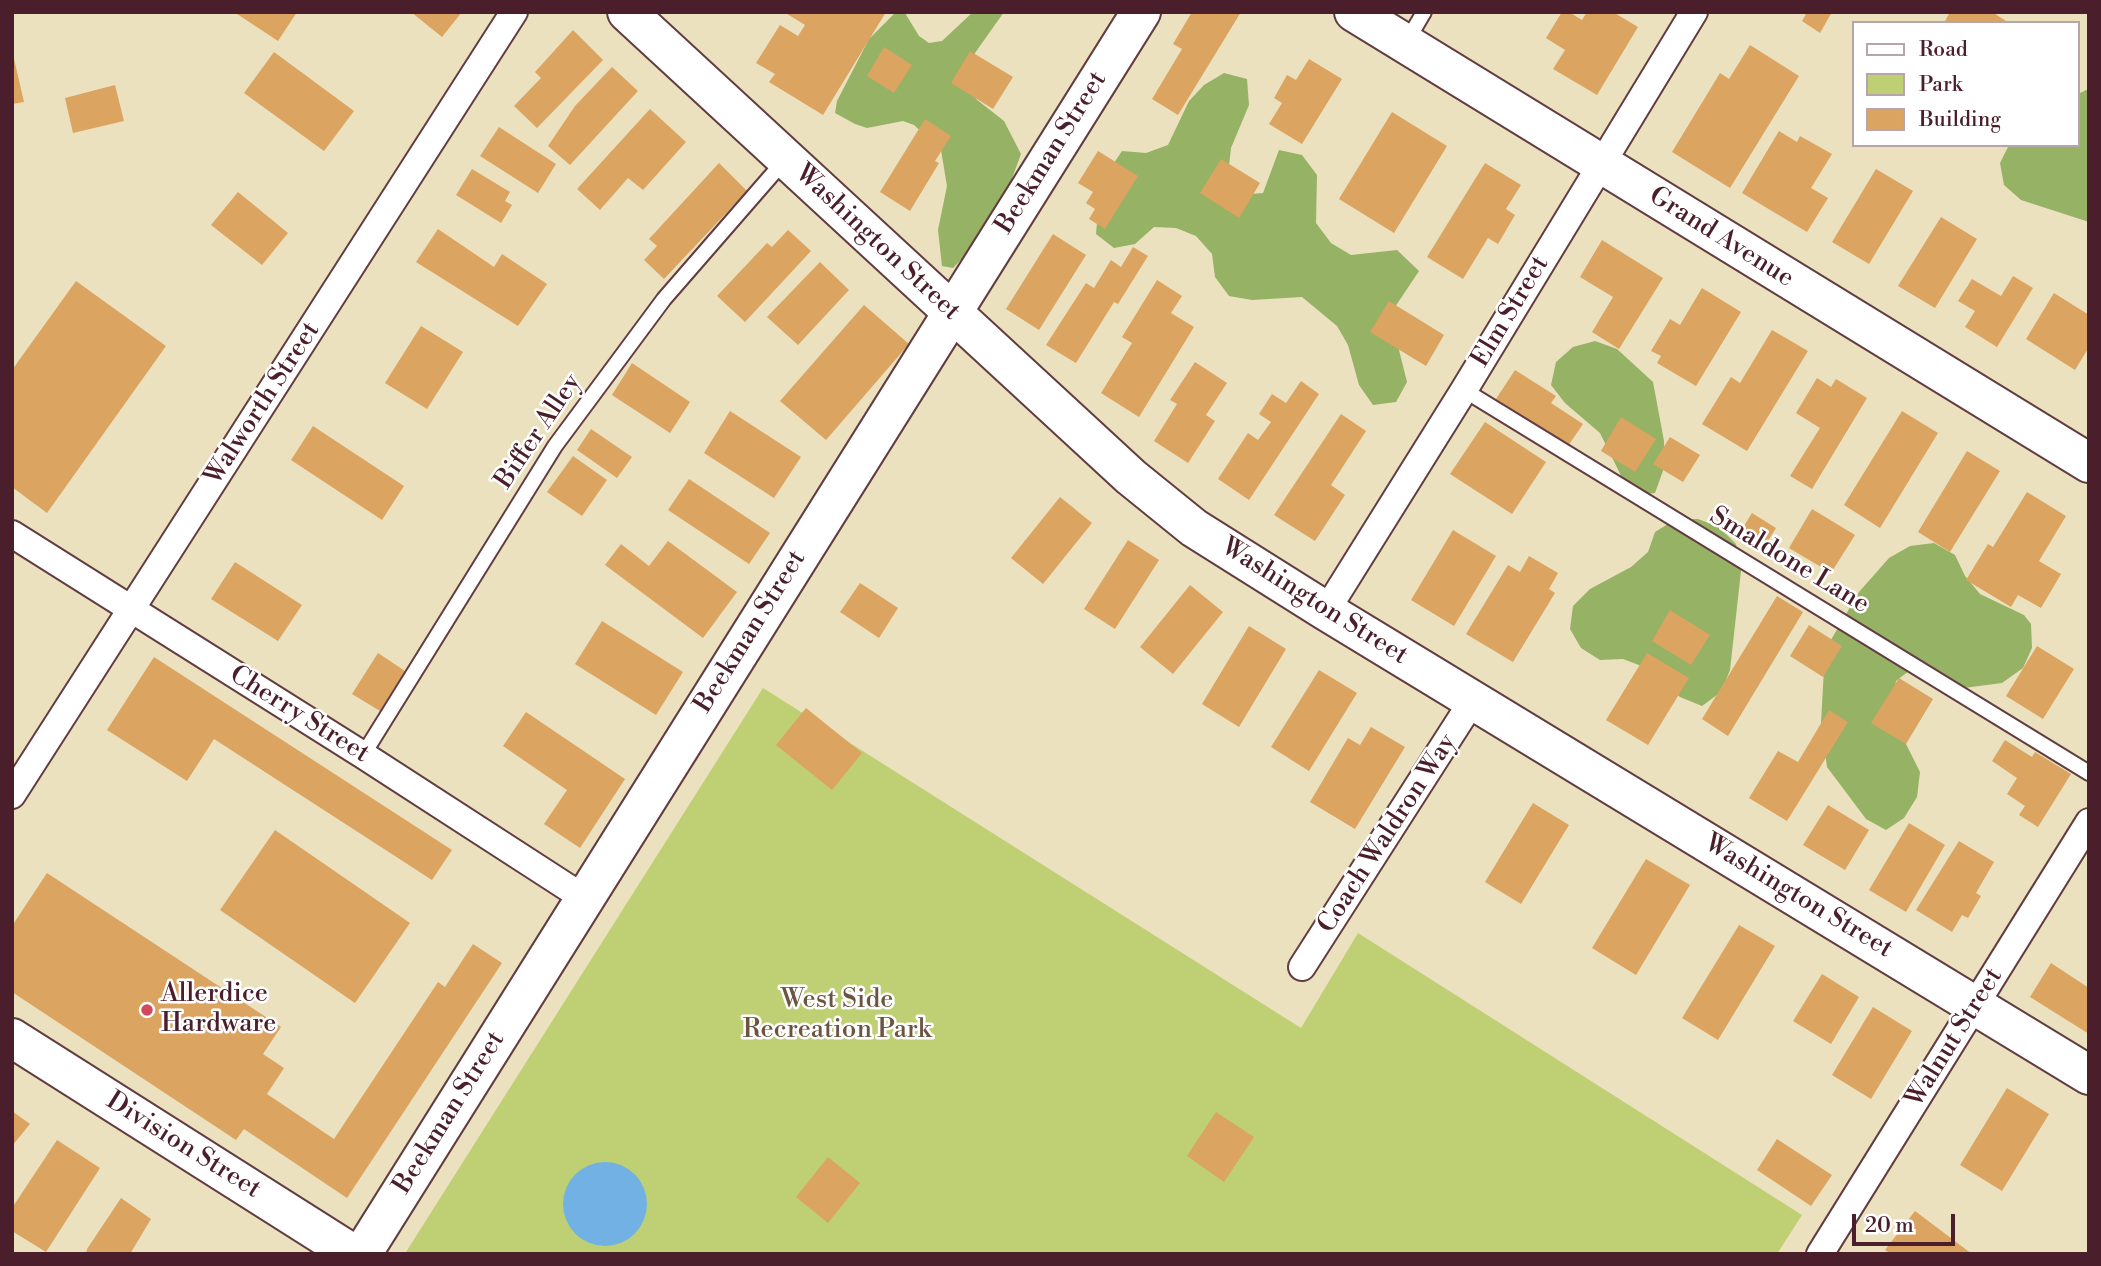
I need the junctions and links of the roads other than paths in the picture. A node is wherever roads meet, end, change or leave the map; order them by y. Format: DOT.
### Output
graph roads {
  1 [pos="514,12"];
  2 [pos="627,12"];
  3 [pos="1141,12"];
  4 [pos="1354,12"];
  5 [pos="1424,12"];
  6 [pos="1693,12"];
  7 [pos="1405,44"];
  8 [pos="786,159"];
  9 [pos="1601,164"];
  10 [pos="952,312"];
  11 [pos="1464,390"];
  12 [pos="2089,463"];
  13 [pos="12,534"];
  14 [pos="132,609"];
  15 [pos="1326,611"];
  16 [pos="1473,700"];
  17 [pos="363,755"];
  18 [pos="2089,773"];
  19 [pos="12,795"];
  20 [pos="2089,822"];
  21 [pos="584,898"];
  22 [pos="1302,967"];
  23 [pos="1975,1005"];
  24 [pos="12,1038"];
  25 [pos="2089,1074"];
  26 [pos="353,1254"];
  27 [pos="362,1254"];
  28 [pos="1820,1254"];
  1 -- 14 [label="street, Walworth Street"];
  2 -- 8 [label="main road, Washington Street"];
  3 -- 10 [label="main road, Beekman Street"];
  4 -- 7 [label="main road, Grand Avenue"];
  5 -- 7 [label="lane"];
  6 -- 9 [label="street, Elm Street"];
  7 -- 9 [label="main road, Grand Avenue"];
  8 -- 10 [label="main road, Washington Street"];
  8 -- 17 [label="lane, Biffer Alley"];
  9 -- 11 [label="street, Elm Street"];
  9 -- 12 [label="main road, Grand Avenue"];
  10 -- 15 [label="main road, Washington Street"];
  10 -- 21 [label="main road, Beekman Street"];
  11 -- 15 [label="street, Elm Street"];
  11 -- 18 [label="lane, Smaldone Lane"];
  13 -- 14 [label="street, Cherry Street"];
  14 -- 17 [label="street, Cherry Street"];
  14 -- 19 [label="street, Walworth Street"];
  15 -- 16 [label="main road, Washington Street"];
  16 -- 22 [label="street, Coach Waldron Way"];
  16 -- 23 [label="main road, Washington Street"];
  17 -- 21 [label="street, Cherry Street"];
  20 -- 23 [label="street, Walnut Street"];
  21 -- 27 [label="main road, Beekman Street"];
  23 -- 25 [label="main road, Washington Street"];
  23 -- 28 [label="street, Walnut Street"];
  24 -- 26 [label="main road, Division Street"];
}
